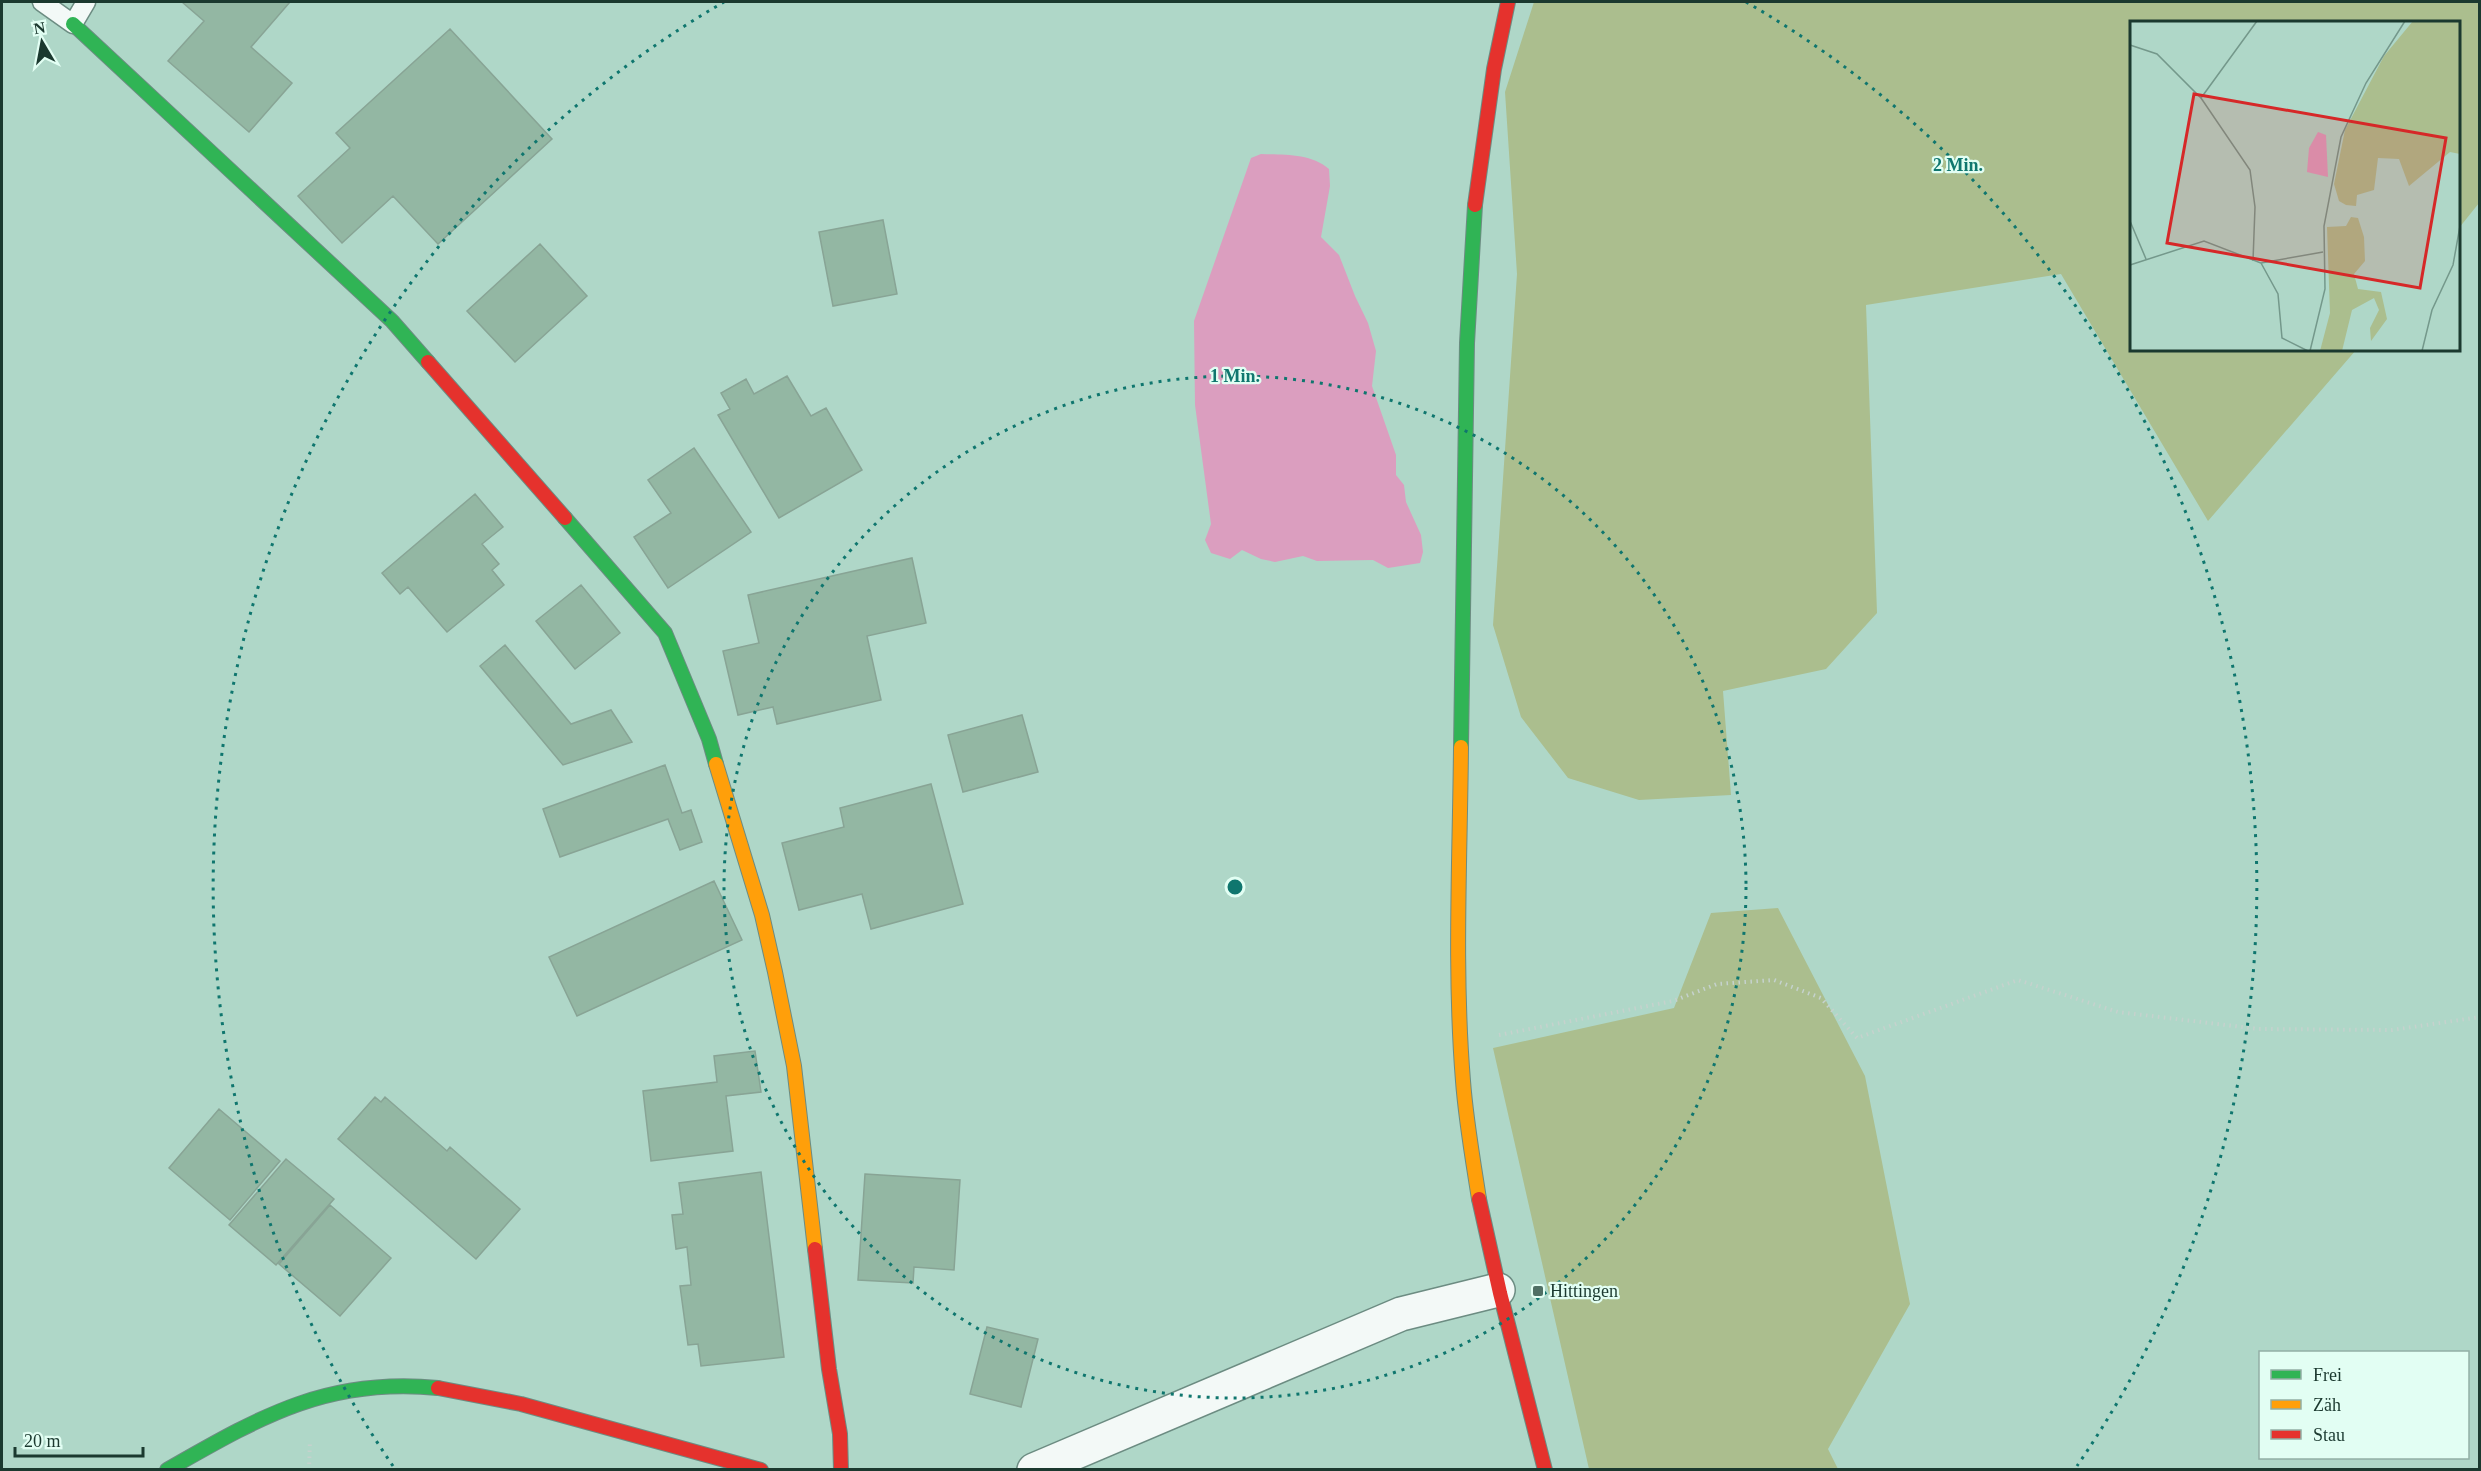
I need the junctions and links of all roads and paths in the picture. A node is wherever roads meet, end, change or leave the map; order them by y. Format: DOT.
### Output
graph roads {
  1 [pos="42,2"];
  2 [pos="86,2"];
  3 [pos="1508,2"];
  4 [pos="73,24"];
  5 [pos="2480,1017"];
  6 [pos="1460,1043"];
  7 [pos="1498,1290"];
  8 [pos="167,1470"];
  9 [pos="761,1470"];
  10 [pos="841,1470"];
  11 [pos="1034,1470"];
  12 [pos="1545,1470"];
  1 -- 4 [label="lane"];
  2 -- 4 [label="lane"];
  3 -- 6 [label="street"];
  4 -- 10 [label="street"];
  5 -- 6 [label="path"];
  6 -- 7 [label="street"];
  7 -- 11 [label="street"];
  7 -- 12 [label="street"];
  8 -- 9 [label="street"];
}
